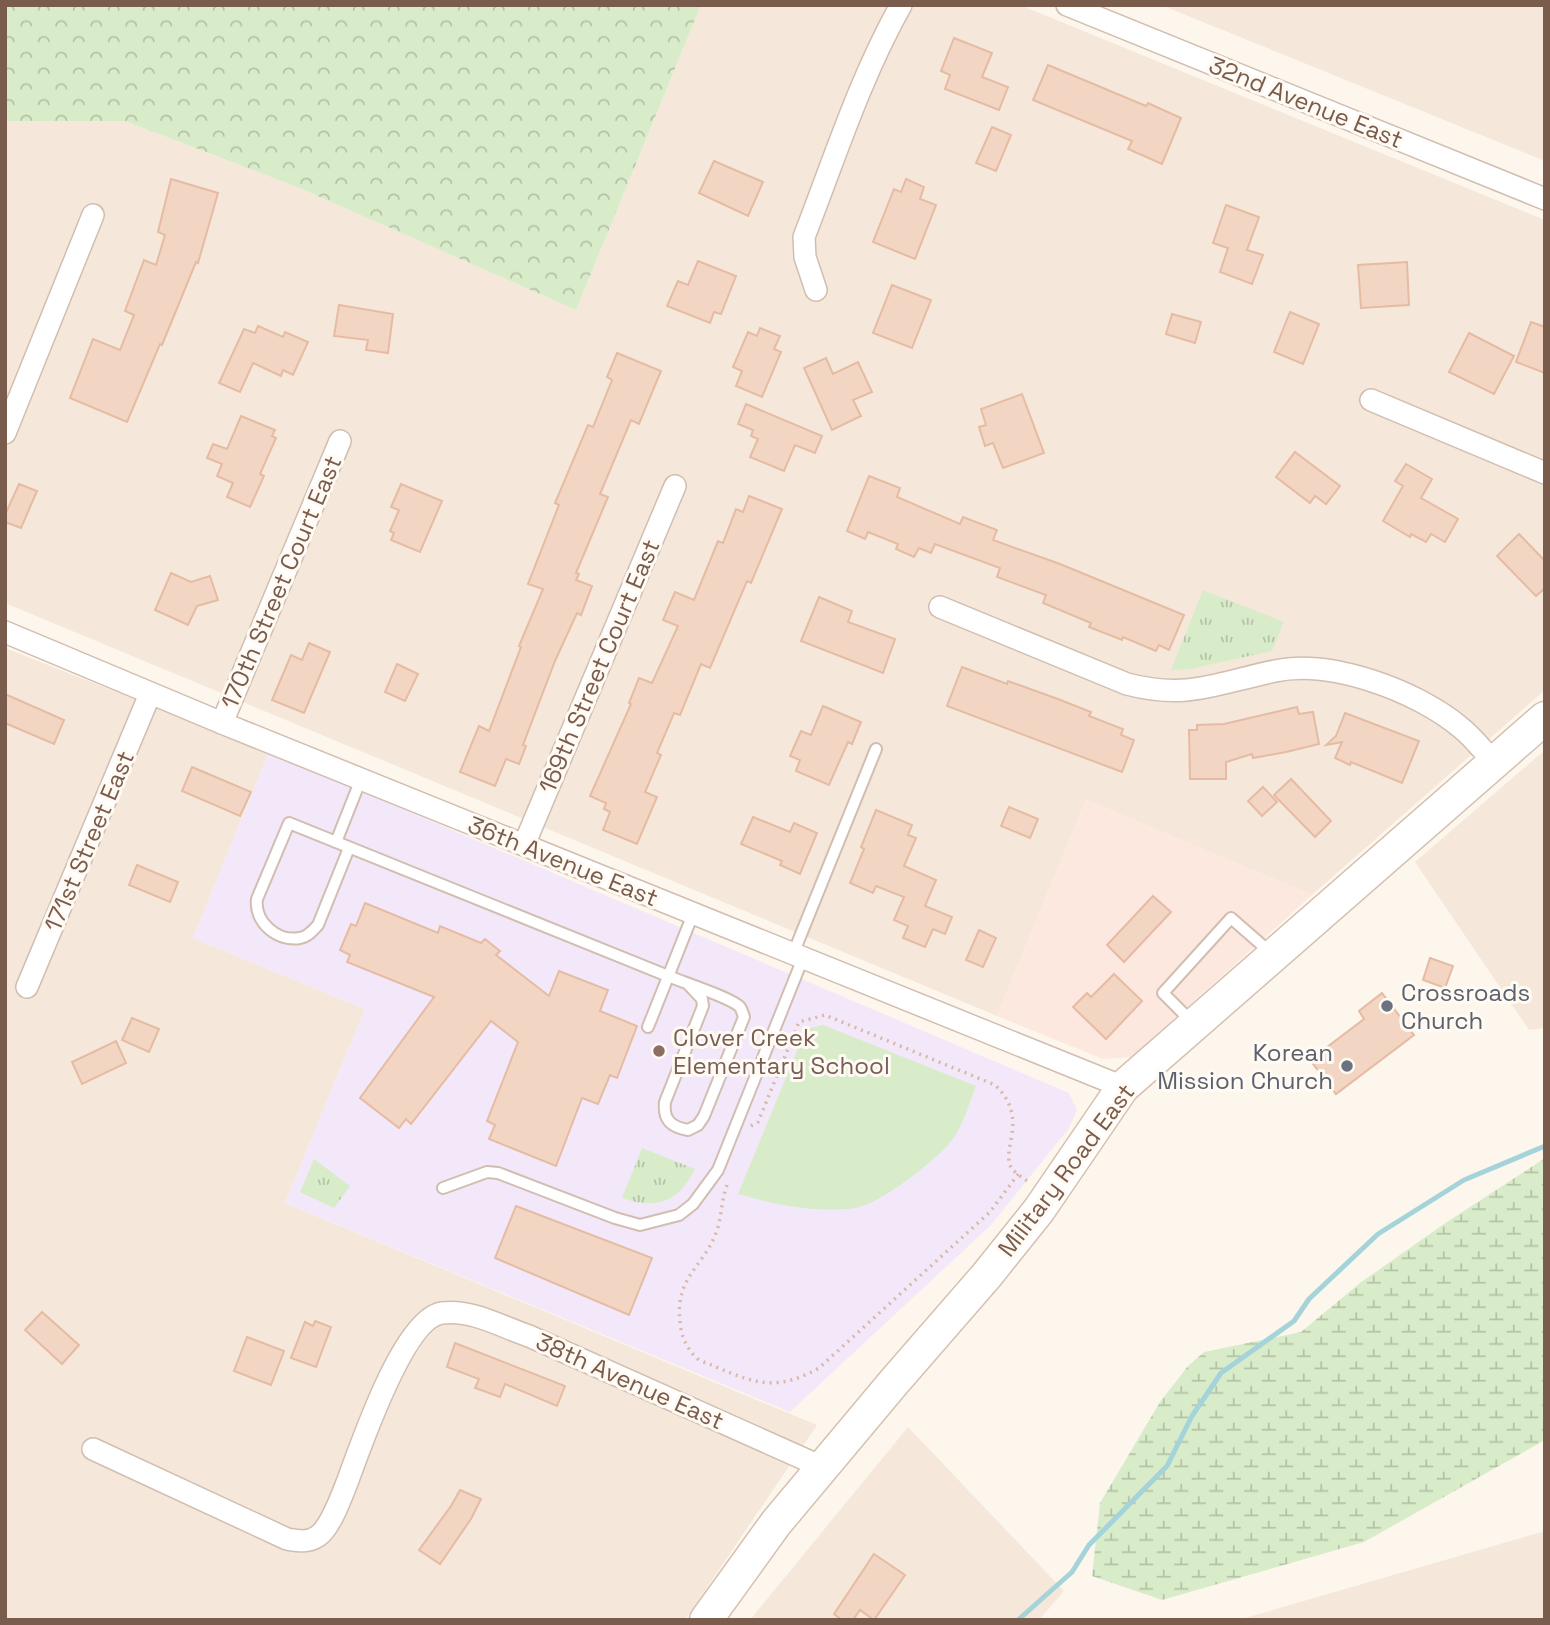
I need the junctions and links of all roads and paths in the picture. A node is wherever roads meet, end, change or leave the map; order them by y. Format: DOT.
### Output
graph roads {
  1 [pos="901,5"];
  2 [pos="1067,5"];
  3 [pos="1545,198"];
  4 [pos="93,215"];
  5 [pos="816,290"];
  6 [pos="1371,400"];
  7 [pos="5,433"];
  8 [pos="340,441"];
  9 [pos="1545,473"];
  10 [pos="675,486"];
  11 [pos="940,607"];
  12 [pos="5,632"];
  13 [pos="150,694"];
  14 [pos="1545,718"];
  15 [pos="222,723"];
  16 [pos="876,749"];
  17 [pos="1494,762"];
  18 [pos="361,779"];
  19 [pos="336,842"];
  20 [pos="524,845"];
  21 [pos="349,848"];
  22 [pos="694,914"];
  23 [pos="1273,955"];
  24 [pos="798,956"];
  25 [pos="668,976"];
  26 [pos="688,984"];
  27 [pos="27,988"];
  28 [pos="1194,1024"];
  29 [pos="648,1027"];
  30 [pos="1123,1087"];
  31 [pos="751,1126"];
  32 [pos="1019,1173"];
  33 [pos="731,1174"];
  34 [pos="443,1188"];
  35 [pos="1047,1199"];
  36 [pos="93,1449"];
  37 [pos="822,1467"];
  38 [pos="706,1620"];
  1 -- 5 [label="street"];
  2 -- 3 [label="street, 32nd Avenue East"];
  4 -- 7 [label="street"];
  6 -- 9 [label="street"];
  8 -- 15 [label="street, 170th Street Court East"];
  10 -- 20 [label="street, 169th Street Court East"];
  11 -- 17 [label="street"];
  12 -- 13 [label="street, 36th Avenue East"];
  13 -- 15 [label="street, 36th Avenue East"];
  13 -- 27 [label="street, 171st Street East"];
  14 -- 17 [label="street, Military Road East"];
  15 -- 18 [label="street, 36th Avenue East"];
  16 -- 24 [label="lane"];
  17 -- 23 [label="street, Military Road East"];
  18 -- 19 [label="lane"];
  18 -- 20 [label="street, 36th Avenue East"];
  19 -- 21 [label="lane"];
  19 -- 21 [label="lane"];
  20 -- 22 [label="street, 36th Avenue East"];
  21 -- 25 [label="lane"];
  22 -- 24 [label="street, 36th Avenue East"];
  22 -- 25 [label="lane"];
  23 -- 28 [label="street, Military Road East"];
  23 -- 28 [label="lane"];
  24 -- 30 [label="street, 36th Avenue East"];
  24 -- 34 [label="lane"];
  25 -- 26 [label="lane"];
  25 -- 29 [label="lane"];
  26 -- 26 [label="lane"];
  28 -- 30 [label="street, Military Road East"];
  30 -- 35 [label="street, Military Road East"];
  31 -- 32 [label="path"];
  32 -- 33 [label="path"];
  32 -- 35 [label="path"];
  35 -- 37 [label="street, Military Road East"];
  36 -- 37 [label="street, 38th Avenue East"];
  37 -- 38 [label="street, Military Road East"];
}
